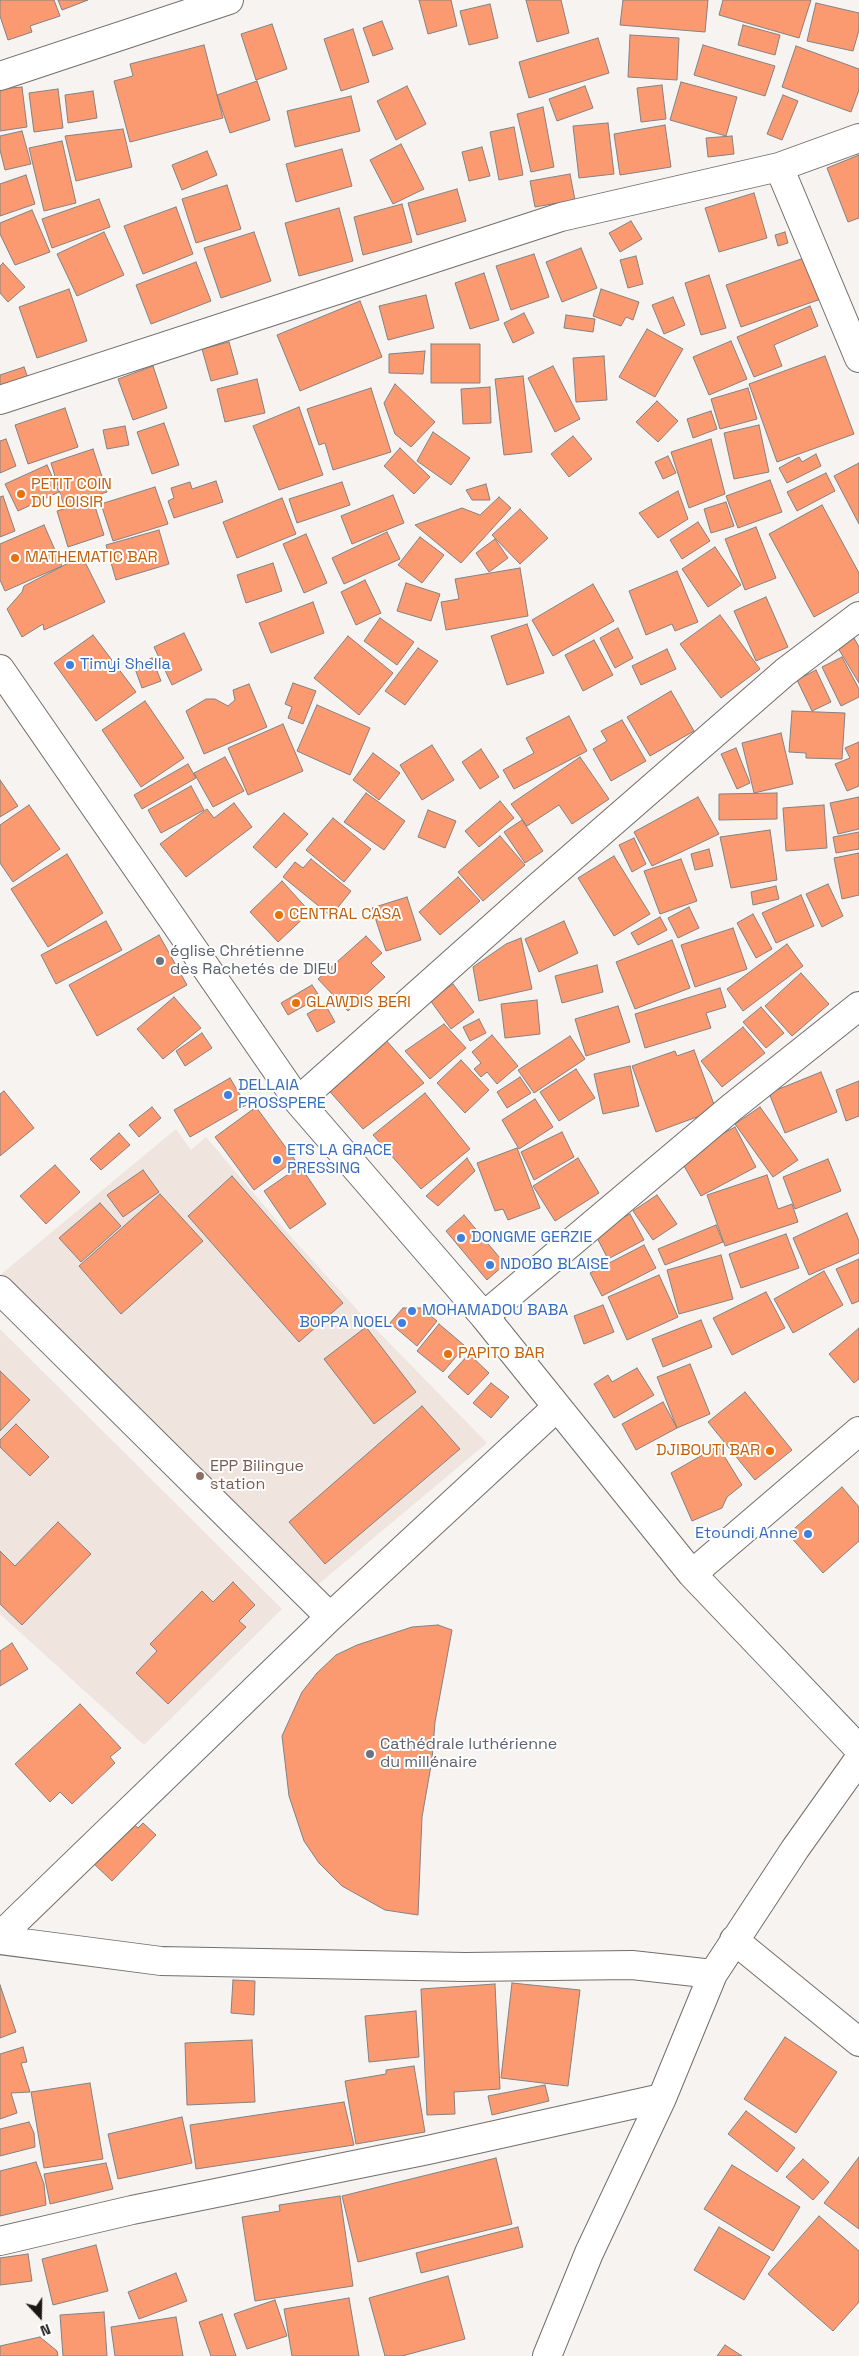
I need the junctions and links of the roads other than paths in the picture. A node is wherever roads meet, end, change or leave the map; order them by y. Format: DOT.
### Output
graph roads {
  1 [pos="229,0"];
  2 [pos="0,76"];
  3 [pos="859,138"];
  4 [pos="779,167"];
  5 [pos="859,358"];
  6 [pos="0,400"];
  7 [pos="859,616"];
  8 [pos="0,669"];
  9 [pos="859,1006"];
  10 [pos="298,1101"];
  11 [pos="0,1290"];
  12 [pos="484,1316"];
  13 [pos="557,1407"];
  14 [pos="859,1430"];
  15 [pos="692,1574"];
  16 [pos="330,1617"];
  17 [pos="859,1749"];
  18 [pos="859,1759"];
  19 [pos="0,1936"];
  20 [pos="0,1940"];
  21 [pos="734,1940"];
  22 [pos="713,1974"];
  23 [pos="859,2042"];
  24 [pos="662,2098"];
  25 [pos="0,2241"];
  26 [pos="547,2356"];
  1 -- 2 [label="street"];
  3 -- 4 [label="street"];
  4 -- 5 [label="street"];
  4 -- 6 [label="street"];
  7 -- 10 [label="street"];
  8 -- 10 [label="street"];
  9 -- 12 [label="street"];
  10 -- 12 [label="street"];
  11 -- 16 [label="street"];
  12 -- 13 [label="street"];
  13 -- 15 [label="street"];
  13 -- 16 [label="street"];
  14 -- 15 [label="street"];
  15 -- 17 [label="street"];
  16 -- 19 [label="street"];
  18 -- 21 [label="street"];
  20 -- 22 [label="street"];
  21 -- 22 [label="street"];
  21 -- 23 [label="street"];
  22 -- 24 [label="street"];
  24 -- 25 [label="street"];
  24 -- 26 [label="street"];
}
